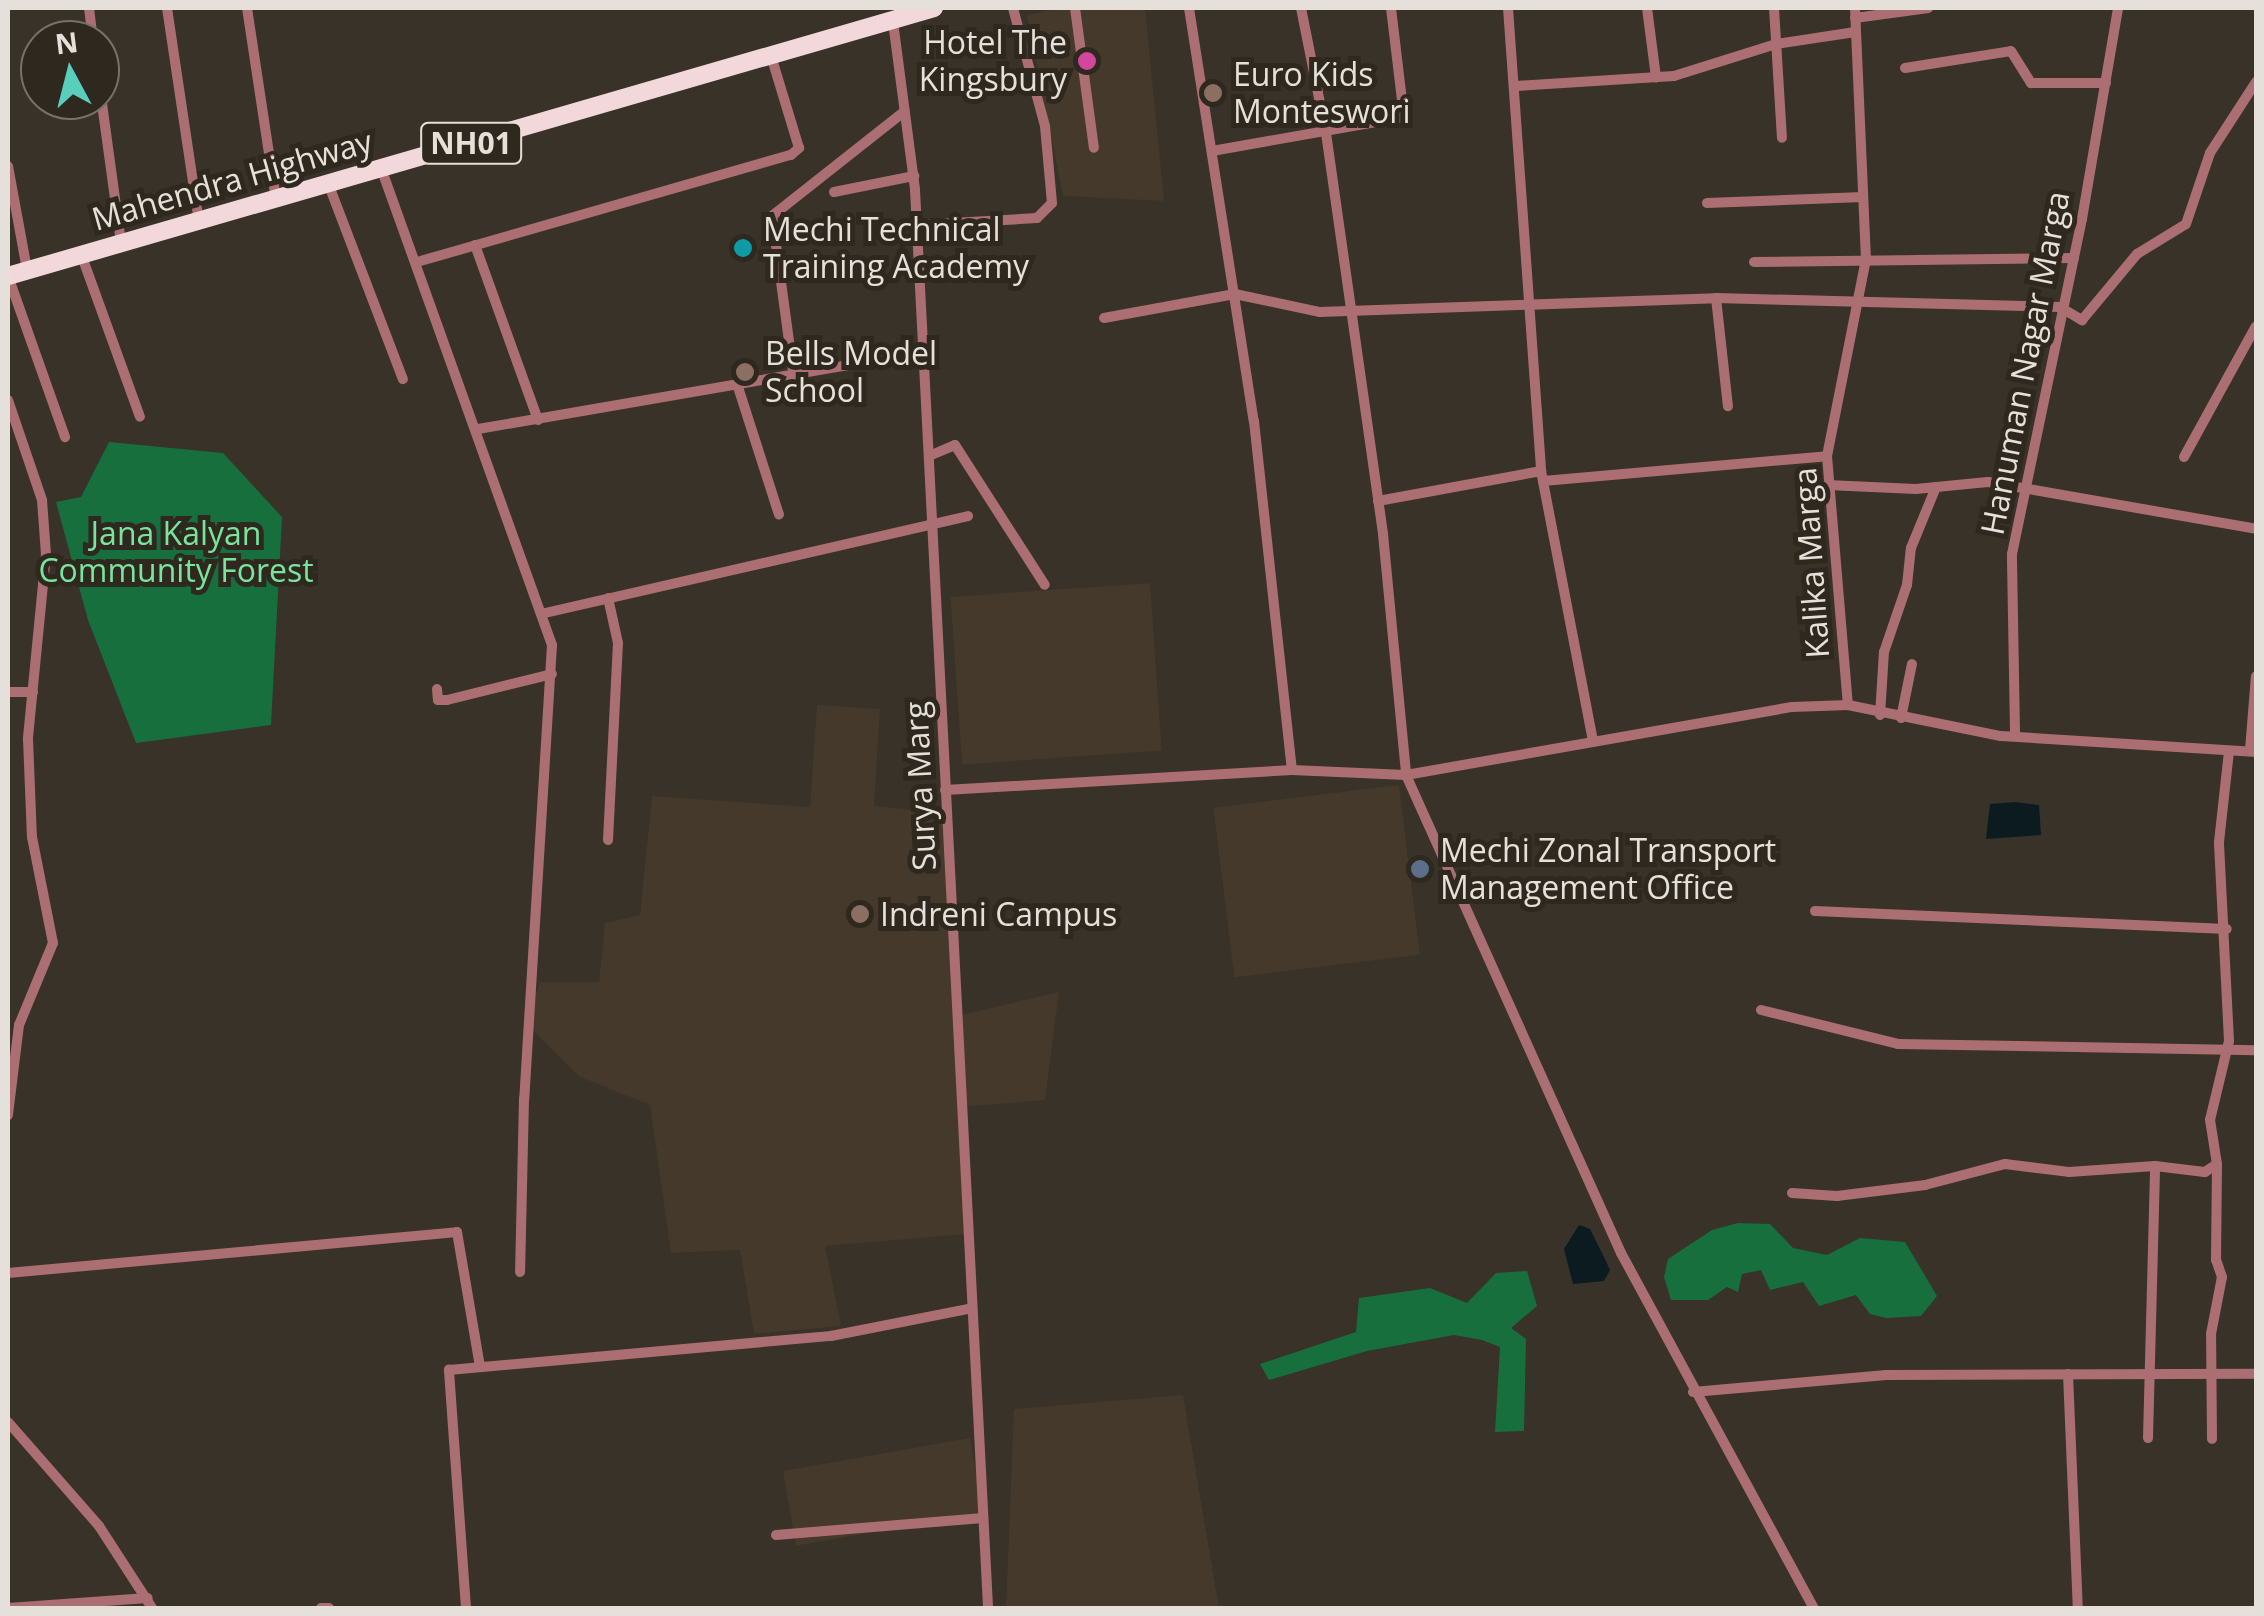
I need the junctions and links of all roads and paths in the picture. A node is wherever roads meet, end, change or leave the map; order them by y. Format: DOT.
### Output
graph roads {
  1 [pos="167,8"];
  2 [pos="247,8"];
  3 [pos="934,8"];
  4 [pos="1013,8"];
  5 [pos="1074,8"];
  6 [pos="1189,8"];
  7 [pos="1301,8"];
  8 [pos="1391,8"];
  9 [pos="1508,8"];
  10 [pos="1647,8"];
  11 [pos="1774,8"];
  12 [pos="1928,8"];
  13 [pos="2118,8"];
  14 [pos="1855,13"];
  15 [pos="893,22"];
  16 [pos="1854,32"];
  17 [pos="1776,44"];
  18 [pos="770,56"];
  19 [pos="1905,68"];
  20 [pos="1656,77"];
  21 [pos="2256,82"];
  22 [pos="2106,84"];
  23 [pos="1516,86"];
  24 [pos="905,111"];
  25 [pos="104,120"];
  26 [pos="1326,133"];
  27 [pos="1782,138"];
  28 [pos="1094,148"];
  29 [pos="1212,150"];
  30 [pos="8,166"];
  31 [pos="381,168"];
  32 [pos="914,176"];
  33 [pos="328,184"];
  34 [pos="834,192"];
  35 [pos="1864,197"];
  36 [pos="276,199"];
  37 [pos="1707,203"];
  38 [pos="199,222"];
  39 [pos="917,225"];
  40 [pos="122,242"];
  41 [pos="475,245"];
  42 [pos="82,254"];
  43 [pos="2074,258"];
  44 [pos="1866,259"];
  45 [pos="417,262"];
  46 [pos="1754,262"];
  47 [pos="28,270"];
  48 [pos="8,276"];
  49 [pos="1235,294"];
  50 [pos="1716,298"];
  51 [pos="1860,302"];
  52 [pos="1527,304"];
  53 [pos="2060,307"];
  54 [pos="1350,310"];
  55 [pos="1104,318"];
  56 [pos="2256,326"];
  57 [pos="923,352"];
  58 [pos="794,378"];
  59 [pos="403,379"];
  60 [pos="738,387"];
  61 [pos="8,400"];
  62 [pos="1728,406"];
  63 [pos="140,417"];
  64 [pos="538,420"];
  65 [pos="478,429"];
  66 [pos="66,437"];
  67 [pos="929,456"];
  68 [pos="1827,456"];
  69 [pos="2184,457"];
  70 [pos="1542,476"];
  71 [pos="1827,485"];
  72 [pos="2028,486"];
  73 [pos="1936,487"];
  74 [pos="1378,502"];
  75 [pos="779,515"];
  76 [pos="968,516"];
  77 [pos="933,522"];
  78 [pos="2256,529"];
  79 [pos="1045,585"];
  80 [pos="608,598"];
  81 [pos="544,613"];
  82 [pos="1912,664"];
  83 [pos="552,674"];
  84 [pos="2256,676"];
  85 [pos="437,689"];
  86 [pos="8,692"];
  87 [pos="33,692"];
  88 [pos="1848,705"];
  89 [pos="1880,715"];
  90 [pos="1901,718"];
  91 [pos="2015,732"];
  92 [pos="1593,742"];
  93 [pos="2253,751"];
  94 [pos="2229,752"];
  95 [pos="1292,770"];
  96 [pos="1406,775"];
  97 [pos="945,790"];
  98 [pos="608,840"];
  99 [pos="1815,911"];
  100 [pos="2227,929"];
  101 [pos="1761,1010"];
  102 [pos="12,1045"];
  103 [pos="2224,1050"];
  104 [pos="2256,1050"];
  105 [pos="8,1115"];
  106 [pos="2217,1164"];
  107 [pos="2155,1166"];
  108 [pos="1792,1192"];
  109 [pos="520,1272"];
  110 [pos="8,1273"];
  111 [pos="972,1308"];
  112 [pos="480,1367"];
  113 [pos="2211,1373"];
  114 [pos="2068,1374"];
  115 [pos="2150,1374"];
  116 [pos="2256,1374"];
  117 [pos="1693,1392"];
  118 [pos="8,1422"];
  119 [pos="2148,1438"];
  120 [pos="2212,1438"];
  121 [pos="983,1518"];
  122 [pos="776,1535"];
  123 [pos="150,1603"];
  124 [pos="8,1608"];
  125 [pos="321,1608"];
  126 [pos="329,1608"];
  127 [pos="466,1608"];
  128 [pos="988,1608"];
  129 [pos="1814,1608"];
  130 [pos="2078,1608"];
  1 -- 38 [label="street"];
  2 -- 36 [label="street"];
  3 -- 15 [label="highway, Mahendra Highway / NH01"];
  4 -- 39 [label="street"];
  5 -- 28 [label="street"];
  6 -- 29 [label="street"];
  7 -- 26 [label="street"];
  8 -- 26 [label="street"];
  9 -- 23 [label="street"];
  10 -- 20 [label="street"];
  11 -- 17 [label="street"];
  12 -- 14 [label="street"];
  13 -- 22 [label="street, Hanuman Nagar Marga"];
  14 -- 16 [label="street, Kalika Marga"];
  15 -- 18 [label="highway, Mahendra Highway / NH01"];
  15 -- 24 [label="street, Surya Marg"];
  16 -- 17 [label="street"];
  16 -- 35 [label="street, Kalika Marga"];
  17 -- 20 [label="street"];
  17 -- 27 [label="street"];
  18 -- 31 [label="highway, Mahendra Highway / NH01"];
  18 -- 41 [label="street"];
  19 -- 22 [label="street"];
  20 -- 23 [label="street"];
  21 -- 53 [label="street"];
  22 -- 43 [label="street, Hanuman Nagar Marga"];
  23 -- 52 [label="street"];
  24 -- 32 [label="street, Surya Marg"];
  24 -- 58 [label="street"];
  25 -- 40 [label="street"];
  26 -- 29 [label="street"];
  26 -- 54 [label="street"];
  29 -- 49 [label="street"];
  30 -- 47 [label="street"];
  31 -- 33 [label="highway, Mahendra Highway / NH01"];
  31 -- 45 [label="street"];
  32 -- 34 [label="street"];
  32 -- 39 [label="street, Surya Marg"];
  33 -- 36 [label="highway, Mahendra Highway / NH01"];
  33 -- 59 [label="street"];
  35 -- 37 [label="street"];
  35 -- 44 [label="street, Kalika Marga"];
  36 -- 38 [label="highway, Mahendra Highway / NH01"];
  38 -- 40 [label="highway, Mahendra Highway / NH01"];
  39 -- 57 [label="street, Surya Marg"];
  40 -- 42 [label="highway, Mahendra Highway / NH01"];
  41 -- 45 [label="street"];
  41 -- 64 [label="street"];
  42 -- 47 [label="highway, Mahendra Highway / NH01"];
  42 -- 63 [label="street"];
  43 -- 44 [label="street"];
  43 -- 53 [label="street, Hanuman Nagar Marga"];
  44 -- 46 [label="street"];
  44 -- 51 [label="street, Kalika Marga"];
  45 -- 65 [label="street"];
  47 -- 48 [label="highway, Mahendra Highway / NH01"];
  48 -- 66 [label="street"];
  49 -- 54 [label="street"];
  49 -- 55 [label="street"];
  49 -- 95 [label="street"];
  50 -- 51 [label="street"];
  50 -- 52 [label="street"];
  50 -- 62 [label="street"];
  51 -- 53 [label="street"];
  51 -- 68 [label="street, Kalika Marga"];
  52 -- 54 [label="street"];
  52 -- 70 [label="street"];
  53 -- 72 [label="street, Hanuman Nagar Marga"];
  54 -- 74 [label="street"];
  56 -- 69 [label="street"];
  57 -- 58 [label="street"];
  57 -- 67 [label="street, Surya Marg"];
  58 -- 60 [label="street"];
  60 -- 64 [label="street"];
  60 -- 75 [label="street"];
  61 -- 87 [label="street"];
  64 -- 65 [label="street"];
  65 -- 81 [label="street"];
  67 -- 77 [label="street, Surya Marg"];
  67 -- 79 [label="street"];
  68 -- 70 [label="street"];
  68 -- 71 [label="street, Kalika Marga"];
  70 -- 74 [label="street"];
  70 -- 92 [label="street"];
  71 -- 73 [label="street"];
  71 -- 88 [label="street, Kalika Marga"];
  72 -- 73 [label="street"];
  72 -- 78 [label="street"];
  72 -- 91 [label="street, Hanuman Nagar Marga"];
  73 -- 89 [label="street"];
  74 -- 96 [label="street"];
  76 -- 77 [label="street"];
  77 -- 80 [label="street"];
  77 -- 97 [label="street, Surya Marg"];
  80 -- 81 [label="street"];
  80 -- 98 [label="street"];
  81 -- 83 [label="street"];
  82 -- 90 [label="street"];
  83 -- 85 [label="street"];
  83 -- 109 [label="street"];
  84 -- 93 [label="street"];
  86 -- 87 [label="street"];
  87 -- 102 [label="street"];
  88 -- 89 [label="street"];
  88 -- 92 [label="street"];
  89 -- 90 [label="street"];
  90 -- 91 [label="street"];
  91 -- 94 [label="street"];
  92 -- 96 [label="street"];
  93 -- 94 [label="street"];
  94 -- 100 [label="street"];
  95 -- 96 [label="street"];
  95 -- 97 [label="street"];
  96 -- 117 [label="street"];
  97 -- 111 [label="street, Surya Marg"];
  99 -- 100 [label="street"];
  100 -- 103 [label="street"];
  101 -- 103 [label="street"];
  102 -- 105 [label="street"];
  103 -- 104 [label="street"];
  103 -- 106 [label="street"];
  106 -- 107 [label="street"];
  106 -- 113 [label="street"];
  107 -- 108 [label="street"];
  107 -- 115 [label="street"];
  110 -- 112 [label="street"];
  111 -- 112 [label="street"];
  111 -- 121 [label="street, Surya Marg"];
  112 -- 127 [label="street"];
  113 -- 115 [label="street"];
  113 -- 116 [label="street"];
  113 -- 120 [label="street"];
  114 -- 115 [label="street"];
  114 -- 117 [label="street"];
  114 -- 130 [label="street"];
  115 -- 119 [label="street"];
  117 -- 129 [label="street"];
  118 -- 123 [label="street"];
  121 -- 122 [label="street"];
  121 -- 128 [label="street, Surya Marg"];
  123 -- 124 [label="street"];
  125 -- 126 [label="street"];
}
